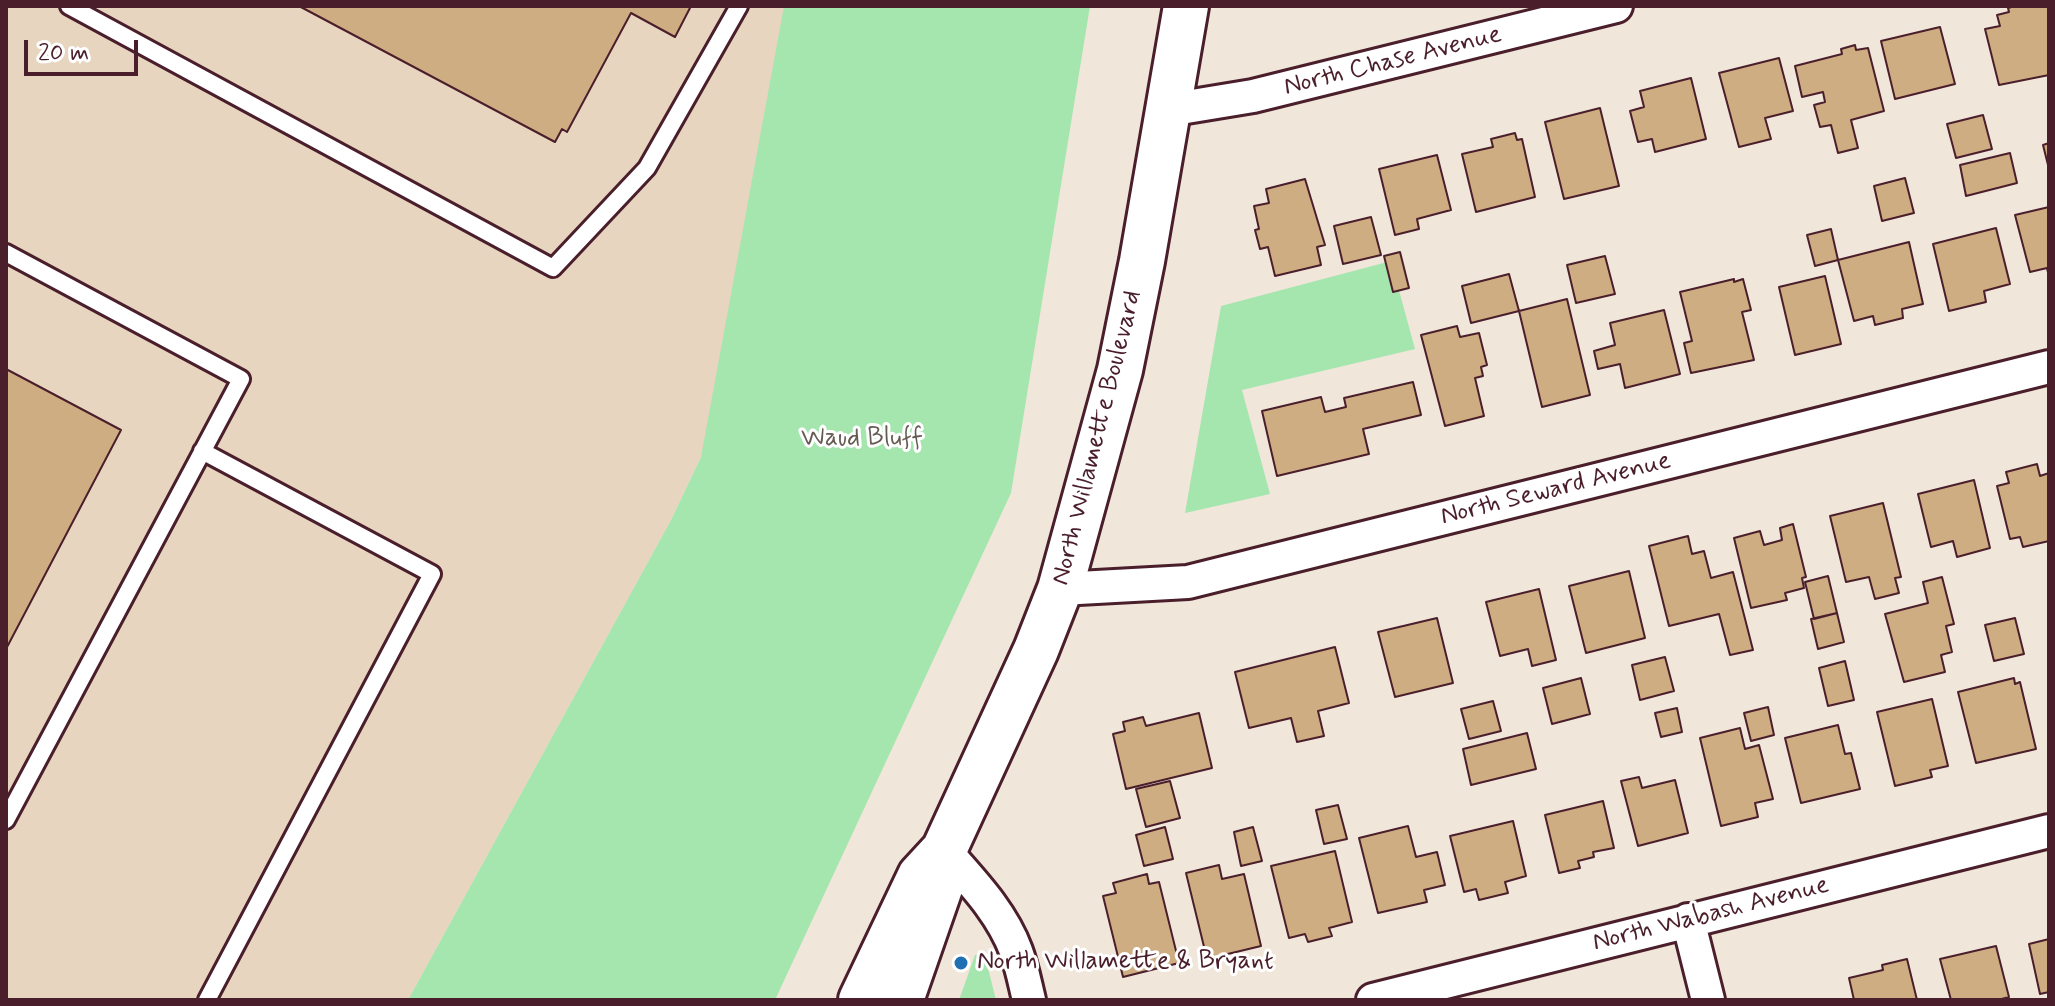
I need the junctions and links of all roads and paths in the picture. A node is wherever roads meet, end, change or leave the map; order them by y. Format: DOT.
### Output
graph roads {
  1 [pos="69,6"];
  2 [pos="739,6"];
  3 [pos="1186,6"];
  4 [pos="1616,6"];
  5 [pos="1168,110"];
  6 [pos="6,253"];
  7 [pos="2049,367"];
  8 [pos="202,451"];
  9 [pos="1060,589"];
  10 [pos="6,820"];
  11 [pos="2049,831"];
  12 [pos="944,850"];
  13 [pos="1688,920"];
  14 [pos="207,1000"];
  15 [pos="861,1000"];
  16 [pos="901,1000"];
  17 [pos="1029,1000"];
  18 [pos="1373,1000"];
  19 [pos="1708,1000"];
  1 -- 2 [label="lane"];
  3 -- 5 [label="main road, North Willamette Boulevard"];
  4 -- 5 [label="street, North Chase Avenue"];
  5 -- 9 [label="main road, North Willamette Boulevard"];
  6 -- 8 [label="lane"];
  7 -- 9 [label="street, North Seward Avenue"];
  8 -- 10 [label="lane"];
  8 -- 14 [label="lane"];
  9 -- 12 [label="main road, North Willamette Boulevard"];
  11 -- 13 [label="street, North Wabash Avenue"];
  12 -- 15 [label="main road, North Willamette Boulevard"];
  12 -- 16 [label="main road, North Willamette Boulevard"];
  12 -- 17 [label="street"];
  13 -- 18 [label="street, North Wabash Avenue"];
  13 -- 19 [label="street"];
}
